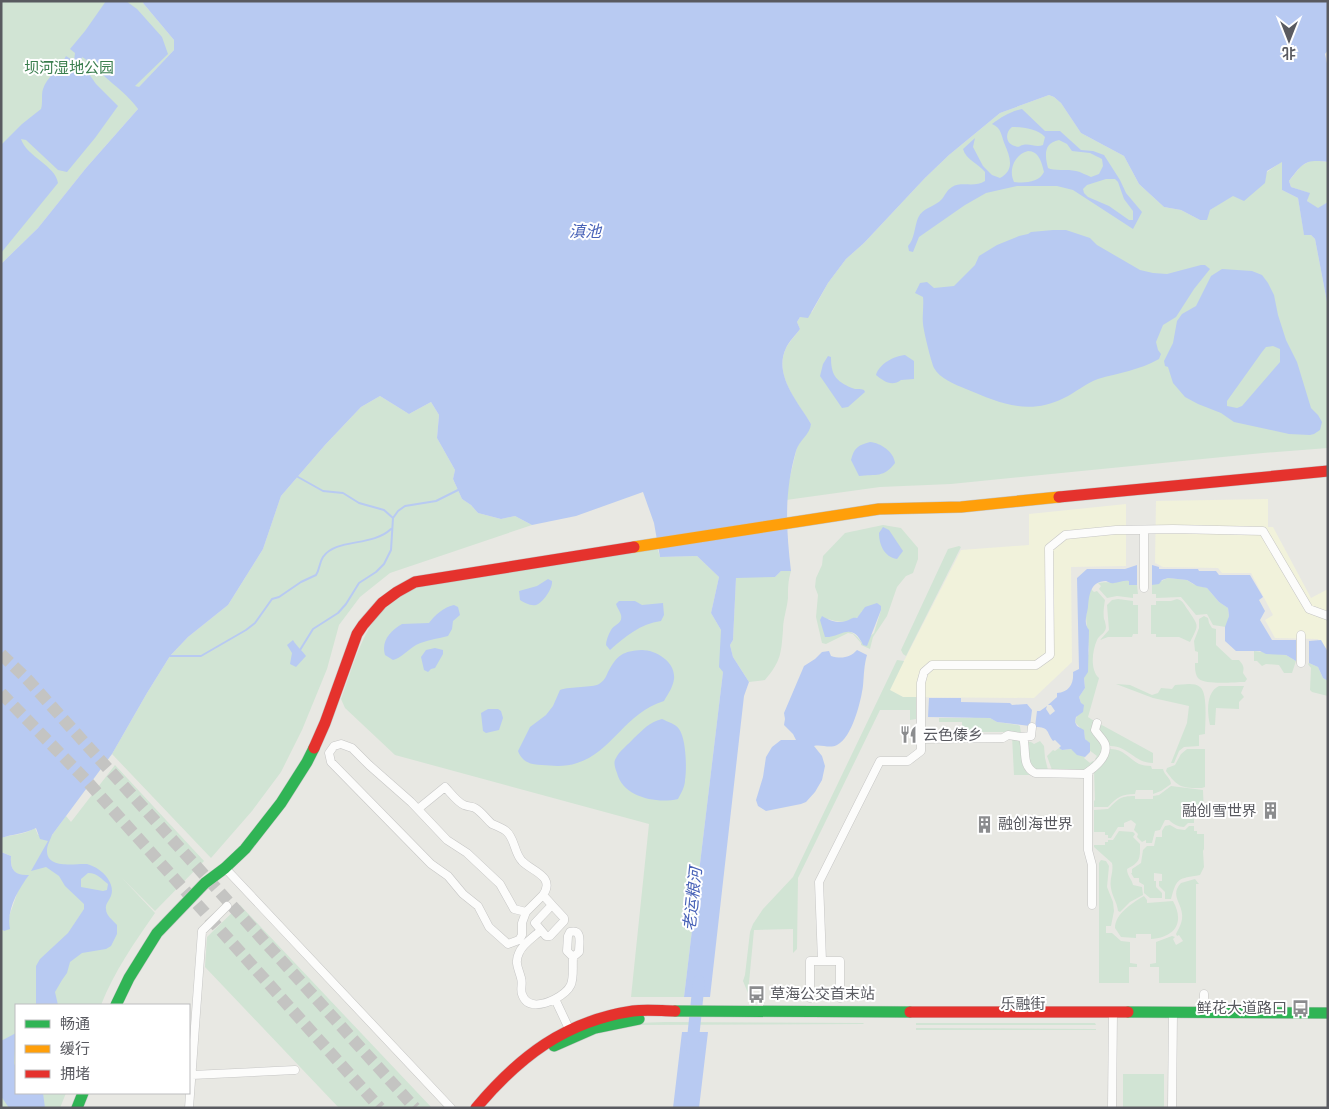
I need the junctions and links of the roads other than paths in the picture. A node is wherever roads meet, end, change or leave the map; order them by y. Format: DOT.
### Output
graph roads {
  1 [pos="1328,471"];
  2 [pos="1144,530"];
  3 [pos="1144,588"];
  4 [pos="1328,616"];
  5 [pos="1301,636"];
  6 [pos="1301,663"];
  7 [pos="1097,723"];
  8 [pos="1032,726"];
  9 [pos="1022,737"];
  10 [pos="921,738"];
  11 [pos="1088,772"];
  12 [pos="418,809"];
  13 [pos="225,868"];
  14 [pos="543,895"];
  15 [pos="552,905"];
  16 [pos="1092,905"];
  17 [pos="226,906"];
  18 [pos="526,912"];
  19 [pos="540,930"];
  20 [pos="573,957"];
  21 [pos="822,961"];
  22 [pos="1204,994"];
  23 [pos="810,998"];
  24 [pos="840,998"];
  25 [pos="555,999"];
  26 [pos="116,1004"];
  27 [pos="1204,1012"];
  28 [pos="1328,1013"];
  29 [pos="1113,1016"];
  30 [pos="1173,1016"];
  31 [pos="1328,1020"];
  32 [pos="572,1033"];
  33 [pos="295,1070"];
  34 [pos="192,1074"];
  35 [pos="83,1094"];
  36 [pos="77,1108"];
  37 [pos="189,1108"];
  38 [pos="451,1108"];
  39 [pos="476,1108"];
  40 [pos="486,1108"];
  41 [pos="1112,1108"];
  42 [pos="1172,1108"];
  1 -- 13 [label="street"];
  2 -- 3 [label="street"];
  2 -- 4 [label="street"];
  2 -- 10 [label="street"];
  5 -- 6 [label="street"];
  7 -- 11 [label="street"];
  8 -- 9 [label="street"];
  9 -- 10 [label="street"];
  9 -- 11 [label="street"];
  10 -- 21 [label="street"];
  11 -- 16 [label="street"];
  12 -- 14 [label="street"];
  12 -- 18 [label="street"];
  12 -- 18 [label="street"];
  13 -- 26 [label="street"];
  13 -- 38 [label="street"];
  14 -- 15 [label="street"];
  14 -- 18 [label="street"];
  15 -- 19 [label="street"];
  15 -- 19 [label="street"];
  17 -- 34 [label="street"];
  19 -- 25 [label="street"];
  20 -- 25 [label="street"];
  21 -- 23 [label="street"];
  21 -- 24 [label="street"];
  22 -- 27 [label="street"];
  25 -- 32 [label="street"];
  27 -- 28 [label="street, 乐融街"];
  27 -- 30 [label="street, 乐融街"];
  29 -- 30 [label="street, 乐融街"];
  29 -- 32 [label="street, 乐融街"];
  29 -- 41 [label="street"];
  30 -- 31 [label="street, 乐融街"];
  30 -- 42 [label="street"];
  32 -- 39 [label="street"];
  32 -- 40 [label="street"];
  33 -- 34 [label="street"];
  34 -- 37 [label="street"];
  35 -- 36 [label="street"];
}
